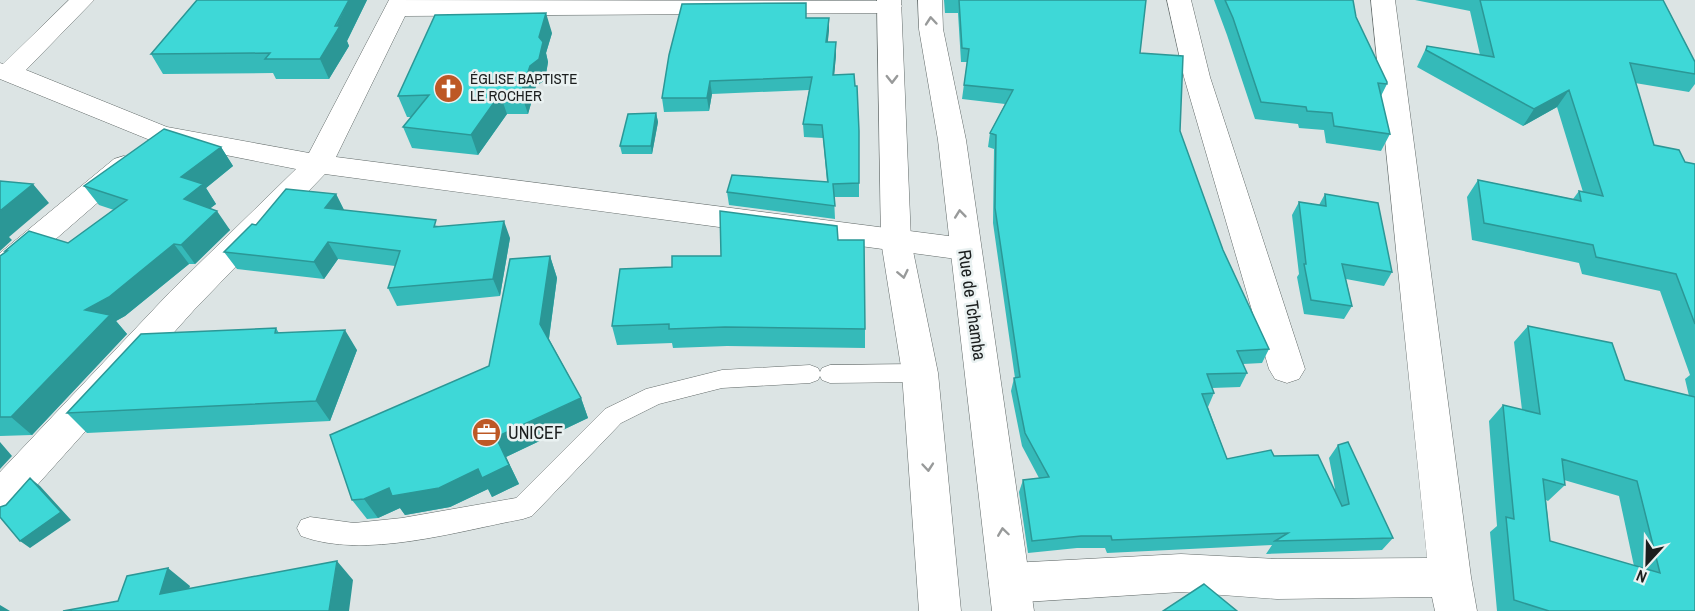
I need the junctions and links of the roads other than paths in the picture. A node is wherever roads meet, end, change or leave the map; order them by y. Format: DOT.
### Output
graph roads {
  1 [pos="82,0"];
  2 [pos="930,0"];
  3 [pos="1179,0"];
  4 [pos="1383,0"];
  5 [pos="890,3"];
  6 [pos="399,4"];
  7 [pos="4,71"];
  8 [pos="160,134"];
  9 [pos="318,164"];
  10 [pos="896,241"];
  11 [pos="964,249"];
  12 [pos="0,270"];
  13 [pos="1287,369"];
  14 [pos="920,373"];
  15 [pos="0,499"];
  16 [pos="310,528"];
  17 [pos="1453,594"];
  18 [pos="1011,597"];
  19 [pos="940,611"];
  1 -- 7 [label="street"];
  11 -- 2 [label="street, Rue de Tchamba, one-way"];
  3 -- 13 [label="street"];
  4 -- 17 [label="street"];
  5 -- 6 [label="street"];
  5 -- 10 [label="street, one-way"];
  6 -- 9 [label="street"];
  7 -- 8 [label="street"];
  8 -- 9 [label="street"];
  8 -- 12 [label="street"];
  9 -- 10 [label="street"];
  9 -- 15 [label="street"];
  10 -- 11 [label="street"];
  10 -- 14 [label="street, one-way"];
  18 -- 11 [label="street, Rue de Tchamba, one-way"];
  14 -- 16 [label="lane"];
  14 -- 19 [label="street, one-way"];
  17 -- 18 [label="street"];
}
